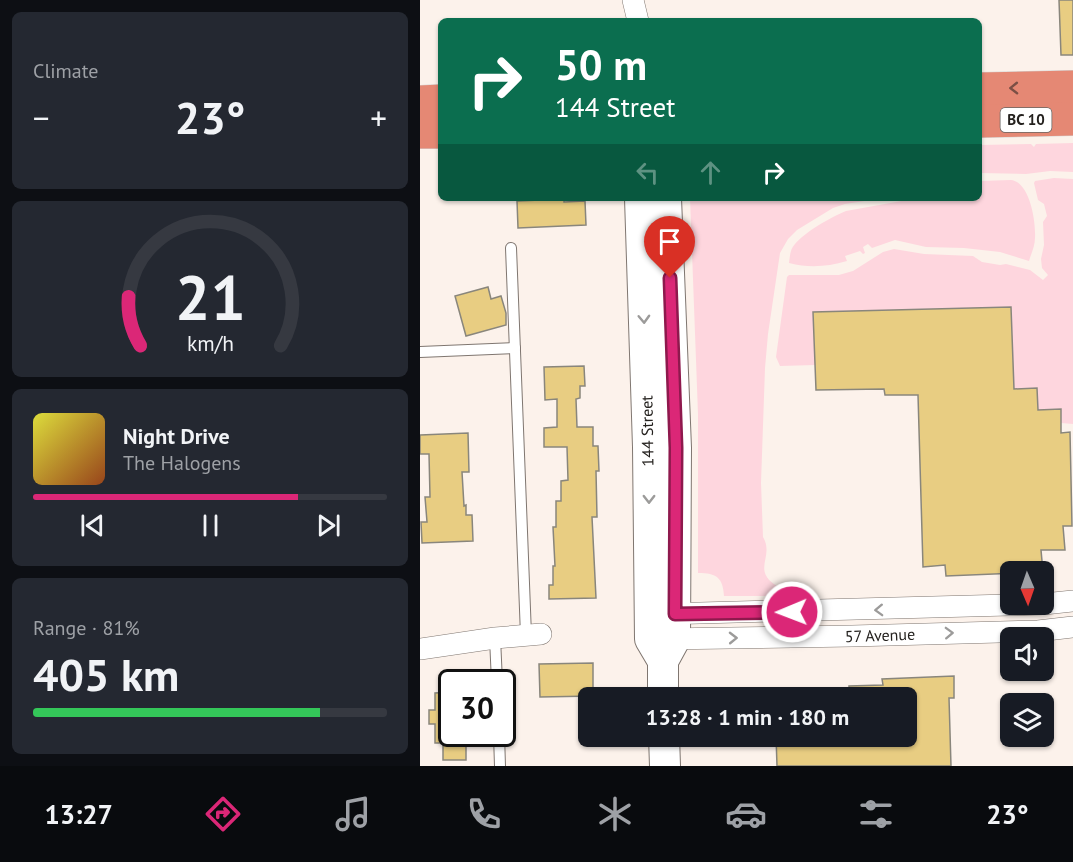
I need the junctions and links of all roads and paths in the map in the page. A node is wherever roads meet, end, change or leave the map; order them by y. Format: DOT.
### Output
graph roads {
  1 [pos="633,0"];
  2 [pos="637,18"];
  3 [pos="1073,87"];
  4 [pos="982,89"];
  5 [pos="438,101"];
  6 [pos="420,102"];
  7 [pos="1073,119"];
  8 [pos="982,121"];
  9 [pos="420,132"];
  10 [pos="438,132"];
  11 [pos="640,201"];
  12 [pos="666,201"];
  13 [pos="511,248"];
  14 [pos="515,348"];
  15 [pos="420,352"];
  16 [pos="1073,601"];
  17 [pos="1054,603"];
  18 [pos="1000,607"];
  19 [pos="1073,627"];
  20 [pos="662,633"];
  21 [pos="533,634"];
  22 [pos="495,638"];
  23 [pos="420,649"];
  24 [pos="496,669"];
  25 [pos="663,687"];
  26 [pos="499,747"];
  27 [pos="664,747"];
  28 [pos="500,766"];
  29 [pos="665,766"];
  1 -- 2 [label="street"];
  3 -- 4 [label="highway, BC 10, one-way"];
  5 -- 6 [label="highway"];
  7 -- 8 [label="highway, BC 10"];
  9 -- 10 [label="highway"];
  11 -- 20 [label="main road, 144 Street, one-way"];
  12 -- 20 [label="main road, 144 Street"];
  13 -- 14 [label="lane"];
  14 -- 15 [label="lane"];
  14 -- 21 [label="lane"];
  16 -- 17 [label="street, 57 Avenue"];
  18 -- 20 [label="street, 57 Avenue, one-way"];
  20 -- 19 [label="street, 57 Avenue, one-way"];
  20 -- 25 [label="main road, 144 Street"];
  21 -- 22 [label="street"];
  22 -- 23 [label="street"];
  22 -- 24 [label="lane"];
  26 -- 28 [label="lane"];
  27 -- 29 [label="main road"];
}
